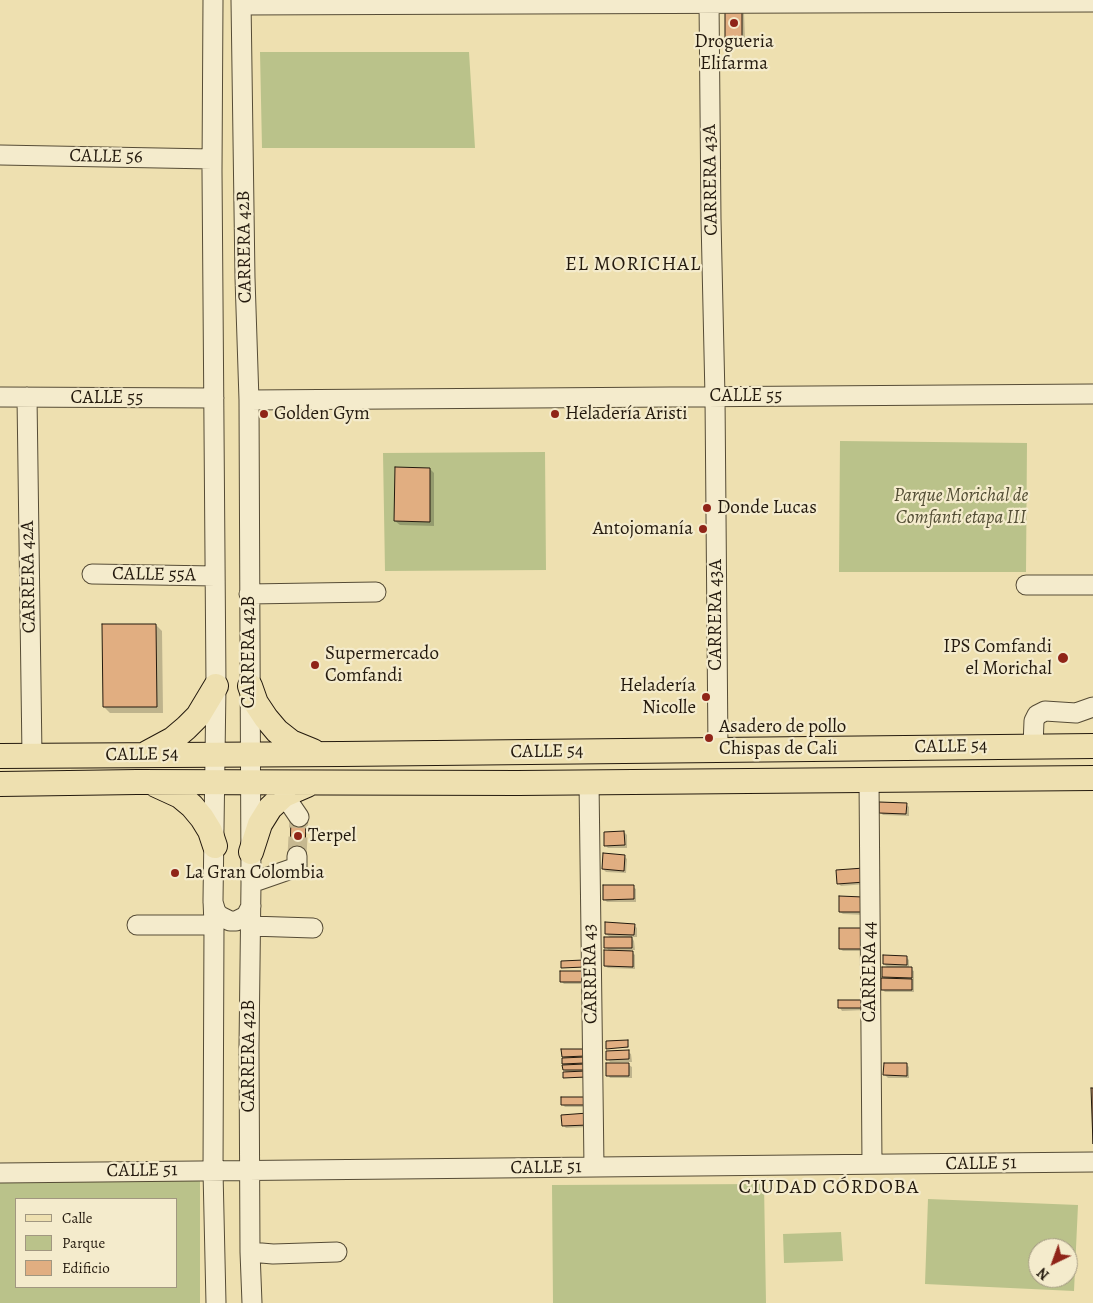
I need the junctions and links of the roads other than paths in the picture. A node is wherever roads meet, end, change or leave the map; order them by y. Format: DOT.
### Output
graph roads {
  1 [pos="213,0"];
  2 [pos="241,2"];
  3 [pos="709,2"];
  4 [pos="1093,2"];
  5 [pos="0,155"];
  6 [pos="212,159"];
  7 [pos="1093,394"];
  8 [pos="0,397"];
  9 [pos="27,397"];
  10 [pos="715,397"];
  11 [pos="214,398"];
  12 [pos="249,400"];
  13 [pos="92,574"];
  14 [pos="215,576"];
  15 [pos="1026,585"];
  16 [pos="1093,585"];
  17 [pos="376,592"];
  18 [pos="249,594"];
  19 [pos="216,686"];
  20 [pos="250,686"];
  21 [pos="1093,707"];
  22 [pos="1090,744"];
  23 [pos="1034,746"];
  24 [pos="718,750"];
  25 [pos="215,754"];
  26 [pos="250,754"];
  27 [pos="342,754"];
  28 [pos="141,755"];
  29 [pos="0,756"];
  30 [pos="32,756"];
  31 [pos="869,779"];
  32 [pos="590,781"];
  33 [pos="1089,781"];
  34 [pos="137,782"];
  35 [pos="215,782"];
  36 [pos="250,783"];
  37 [pos="318,783"];
  38 [pos="0,784"];
  39 [pos="284,795"];
  40 [pos="299,817"];
  41 [pos="214,846"];
  42 [pos="251,852"];
  43 [pos="297,856"];
  44 [pos="251,883"];
  45 [pos="213,900"];
  46 [pos="251,906"];
  47 [pos="214,925"];
  48 [pos="137,926"];
  49 [pos="250,926"];
  50 [pos="313,928"];
  51 [pos="1093,1162"];
  52 [pos="872,1164"];
  53 [pos="594,1167"];
  54 [pos="249,1170"];
  55 [pos="213,1171"];
  56 [pos="0,1173"];
  57 [pos="250,1252"];
  58 [pos="337,1252"];
  59 [pos="216,1303"];
  60 [pos="252,1303"];
  1 -- 6 [label="street, CARRERA 42B"];
  2 -- 3 [label="street"];
  2 -- 12 [label="street, CARRERA 42B"];
  3 -- 4 [label="street"];
  3 -- 10 [label="street, CARRERA 43A"];
  5 -- 6 [label="street, CALLE 56"];
  6 -- 11 [label="street, CARRERA 42B"];
  7 -- 10 [label="street, CALLE 55"];
  8 -- 9 [label="street, CALLE 55"];
  9 -- 11 [label="street, CALLE 55"];
  9 -- 30 [label="street, CARRERA 42A"];
  10 -- 12 [label="street, CALLE 55"];
  10 -- 24 [label="street, CARRERA 43A"];
  11 -- 14 [label="street, CARRERA 42B"];
  12 -- 18 [label="street, CARRERA 42B"];
  13 -- 14 [label="street, CALLE 55A"];
  14 -- 19 [label="street, CARRERA 42B"];
  15 -- 16 [label="street"];
  17 -- 18 [label="street"];
  18 -- 20 [label="street, CARRERA 42B"];
  19 -- 25 [label="street, CARRERA 42B"];
  19 -- 28 [label="main road"];
  20 -- 26 [label="street, CARRERA 42B"];
  20 -- 27 [label="main road"];
  21 -- 23 [label="street"];
  22 -- 23 [label="main road, CALLE 54"];
  23 -- 24 [label="main road, CALLE 54"];
  24 -- 27 [label="main road, CALLE 54"];
  25 -- 26 [label="main road, CALLE 54"];
  25 -- 28 [label="main road, CALLE 54"];
  25 -- 35 [label="street, CARRERA 42B"];
  26 -- 27 [label="main road, CALLE 54"];
  26 -- 36 [label="street, CARRERA 42B"];
  28 -- 30 [label="main road, CALLE 54"];
  29 -- 30 [label="main road, CALLE 54"];
  31 -- 32 [label="main road, CALLE 54"];
  31 -- 33 [label="main road, CALLE 54"];
  31 -- 52 [label="street, CARRERA 44"];
  32 -- 37 [label="main road, CALLE 54"];
  32 -- 53 [label="street, CARRERA 43"];
  34 -- 35 [label="main road, CALLE 54"];
  34 -- 38 [label="main road, CALLE 54"];
  34 -- 41 [label="main road"];
  35 -- 36 [label="main road, CALLE 54"];
  35 -- 41 [label="street, CARRERA 42B"];
  36 -- 37 [label="main road, CALLE 54"];
  36 -- 42 [label="street, CARRERA 42B"];
  37 -- 39 [label="main road"];
  39 -- 40 [label="street"];
  39 -- 42 [label="main road"];
  41 -- 45 [label="street, CARRERA 42B"];
  42 -- 44 [label="street, CARRERA 42B"];
  43 -- 44 [label="street"];
  44 -- 46 [label="street, CARRERA 42B"];
  45 -- 46 [label="street"];
  45 -- 47 [label="street, CARRERA 42B"];
  46 -- 49 [label="street, CARRERA 42B"];
  47 -- 48 [label="street"];
  47 -- 55 [label="street, CARRERA 42B"];
  49 -- 50 [label="street"];
  49 -- 54 [label="street, CARRERA 42B"];
  51 -- 52 [label="street, CALLE 51"];
  52 -- 53 [label="street, CALLE 51"];
  53 -- 54 [label="street, CALLE 51"];
  54 -- 55 [label="street, CALLE 51"];
  54 -- 57 [label="street, CARRERA 42B"];
  55 -- 56 [label="street, CALLE 51"];
  55 -- 59 [label="street, CARRERA 42B"];
  57 -- 58 [label="street"];
  57 -- 60 [label="street, CARRERA 42B"];
}
